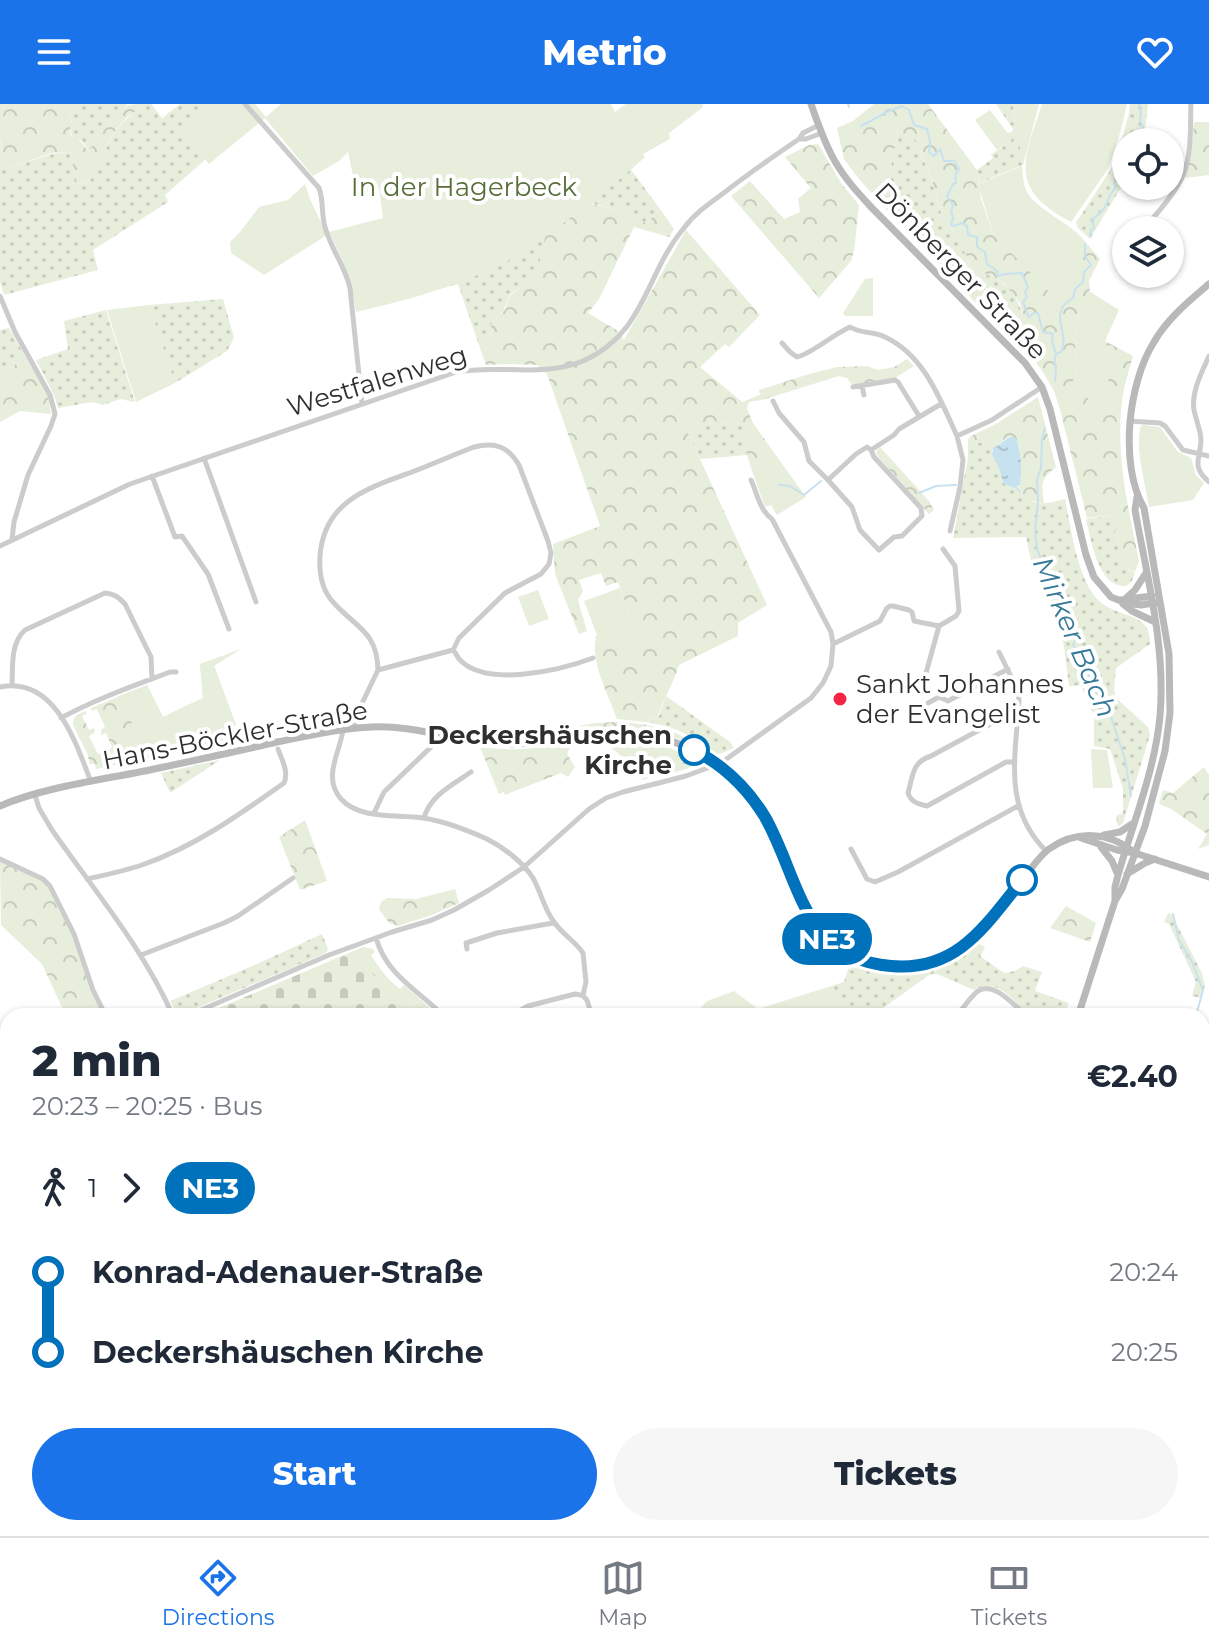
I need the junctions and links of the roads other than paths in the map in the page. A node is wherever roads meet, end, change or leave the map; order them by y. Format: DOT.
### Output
graph roads {
  1 [pos="245,104"];
  2 [pos="811,104"];
  3 [pos="1191,104"];
  4 [pos="820,129"];
  5 [pos="1155,216"];
  6 [pos="1209,284"];
  7 [pos="0,296"];
  8 [pos="782,343"];
  9 [pos="1209,356"];
  10 [pos="862,386"];
  11 [pos="853,387"];
  12 [pos="1042,387"];
  13 [pos="864,395"];
  14 [pos="773,401"];
  15 [pos="362,404"];
  16 [pos="941,404"];
  17 [pos="919,416"];
  18 [pos="1129,421"];
  19 [pos="957,436"];
  20 [pos="871,450"];
  21 [pos="1198,454"];
  22 [pos="1209,456"];
  23 [pos="204,458"];
  24 [pos="152,476"];
  25 [pos="751,480"];
  26 [pos="828,480"];
  27 [pos="1209,482"];
  28 [pos="1137,497"];
  29 [pos="950,531"];
  30 [pos="12,540"];
  31 [pos="0,546"];
  32 [pos="943,549"];
  33 [pos="1146,573"];
  34 [pos="1156,599"];
  35 [pos="1121,600"];
  36 [pos="256,602"];
  37 [pos="1155,622"];
  38 [pos="939,626"];
  39 [pos="229,629"];
  40 [pos="833,644"];
  41 [pos="453,650"];
  42 [pos="999,652"];
  43 [pos="593,658"];
  44 [pos="1008,669"];
  45 [pos="378,670"];
  46 [pos="176,672"];
  47 [pos="152,679"];
  48 [pos="923,684"];
  49 [pos="12,685"];
  50 [pos="0,687"];
  51 [pos="928,703"];
  52 [pos="1018,713"];
  53 [pos="61,718"];
  54 [pos="355,728"];
  55 [pos="343,730"];
  56 [pos="435,734"];
  57 [pos="278,749"];
  58 [pos="1015,762"];
  59 [pos="717,764"];
  60 [pos="471,772"];
  61 [pos="91,782"];
  62 [pos="35,795"];
  63 [pos="0,806"];
  64 [pos="1018,806"];
  65 [pos="374,813"];
  66 [pos="424,818"];
  67 [pos="1134,822"];
  68 [pos="1102,835"];
  69 [pos="1080,837"];
  70 [pos="1096,843"];
  71 [pos="1126,848"];
  72 [pos="851,849"];
  73 [pos="1046,851"];
  74 [pos="1135,853"];
  75 [pos="0,859"];
  76 [pos="1155,859"];
  77 [pos="524,867"];
  78 [pos="1122,875"];
  79 [pos="1209,877"];
  80 [pos="293,878"];
  81 [pos="87,879"];
  82 [pos="554,922"];
  83 [pos="376,938"];
  84 [pos="467,949"];
  85 [pos="141,955"];
  86 [pos="583,995"];
  87 [pos="102,1008"];
  88 [pos="169,1008"];
  89 [pos="206,1008"];
  90 [pos="435,1008"];
  91 [pos="524,1008"];
  92 [pos="589,1008"];
  93 [pos="963,1008"];
  94 [pos="1018,1008"];
  95 [pos="1079,1008"];
  1 -- 15 [label="street"];
  2 -- 4 [label="street, Dönberger Straße"];
  3 -- 5 [label="street"];
  4 -- 12 [label="street, Dönberger Straße"];
  4 -- 15 [label="street, Westfalenweg"];
  6 -- 18 [label="street"];
  7 -- 30 [label="street"];
  8 -- 16 [label="street"];
  9 -- 21 [label="street"];
  10 -- 11 [label="street"];
  10 -- 13 [label="street"];
  10 -- 17 [label="street"];
  12 -- 19 [label="street"];
  12 -- 35 [label="street, Dönberger Straße"];
  14 -- 26 [label="street"];
  15 -- 23 [label="street, Westfalenweg"];
  16 -- 17 [label="street"];
  16 -- 19 [label="street"];
  17 -- 20 [label="street"];
  18 -- 21 [label="street"];
  18 -- 28 [label="street"];
  19 -- 29 [label="street"];
  20 -- 26 [label="street"];
  20 -- 26 [label="street"];
  21 -- 22 [label="street"];
  21 -- 27 [label="street"];
  23 -- 24 [label="street, Westfalenweg"];
  23 -- 36 [label="street"];
  24 -- 30 [label="street, Westfalenweg"];
  24 -- 39 [label="street"];
  25 -- 40 [label="street"];
  28 -- 33 [label="street"];
  28 -- 34 [label="street"];
  30 -- 31 [label="street, Westfalenweg"];
  32 -- 38 [label="street"];
  33 -- 34 [label="street"];
  33 -- 35 [label="street"];
  34 -- 35 [label="street"];
  34 -- 37 [label="street"];
  34 -- 74 [label="street"];
  35 -- 37 [label="street, Dönberger Straße"];
  37 -- 67 [label="street"];
  38 -- 40 [label="street"];
  38 -- 48 [label="street"];
  40 -- 59 [label="street"];
  41 -- 43 [label="street"];
  41 -- 45 [label="street"];
  41 -- 45 [label="street"];
  42 -- 44 [label="street"];
  44 -- 51 [label="street"];
  44 -- 52 [label="street"];
  45 -- 54 [label="street"];
  46 -- 47 [label="street"];
  47 -- 49 [label="street"];
  47 -- 53 [label="street"];
  49 -- 50 [label="street"];
  49 -- 53 [label="street"];
  52 -- 58 [label="street"];
  52 -- 58 [label="street"];
  53 -- 61 [label="street"];
  54 -- 55 [label="street, Hans-Böckler-Straße"];
  54 -- 56 [label="street, Hans-Böckler-Straße"];
  55 -- 61 [label="street, Hans-Böckler-Straße"];
  55 -- 65 [label="street"];
  56 -- 59 [label="street, Hans-Böckler-Straße"];
  56 -- 65 [label="street"];
  57 -- 81 [label="street"];
  58 -- 64 [label="street"];
  59 -- 73 [label="street, Hans-Böckler-Straße"];
  59 -- 77 [label="street"];
  60 -- 66 [label="street"];
  61 -- 62 [label="street, Hans-Böckler-Straße"];
  62 -- 63 [label="street, Hans-Böckler-Straße"];
  62 -- 81 [label="street"];
  64 -- 72 [label="street"];
  64 -- 73 [label="street"];
  65 -- 66 [label="street"];
  66 -- 77 [label="street"];
  67 -- 68 [label="street"];
  67 -- 71 [label="street"];
  68 -- 69 [label="street, Hans-Böckler-Straße"];
  68 -- 71 [label="street, Hans-Böckler-Straße"];
  69 -- 70 [label="street"];
  69 -- 73 [label="street, Hans-Böckler-Straße"];
  70 -- 71 [label="street"];
  70 -- 78 [label="street"];
  71 -- 74 [label="street"];
  71 -- 78 [label="street"];
  74 -- 76 [label="street"];
  74 -- 78 [label="street"];
  75 -- 87 [label="street"];
  76 -- 78 [label="street"];
  76 -- 79 [label="street"];
  77 -- 82 [label="street"];
  77 -- 83 [label="street"];
  78 -- 95 [label="street"];
  80 -- 85 [label="street"];
  81 -- 85 [label="street"];
  82 -- 84 [label="street"];
  82 -- 86 [label="street"];
  83 -- 89 [label="street"];
  83 -- 90 [label="street"];
  85 -- 88 [label="street"];
  86 -- 91 [label="street"];
  86 -- 92 [label="street"];
  93 -- 94 [label="street"];
}
